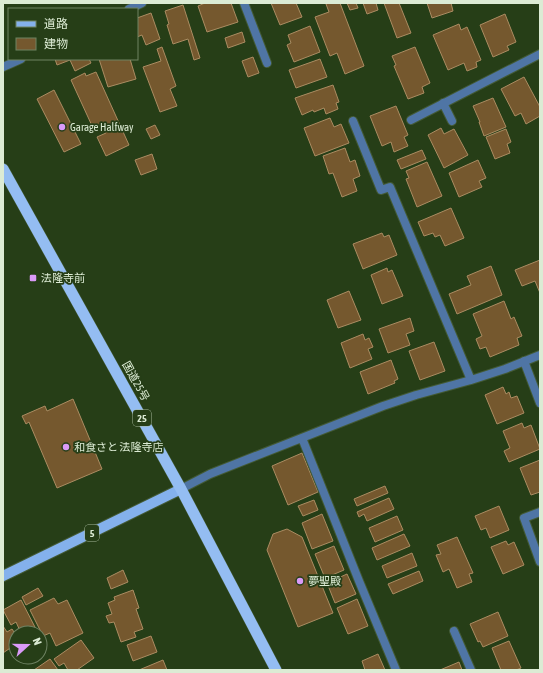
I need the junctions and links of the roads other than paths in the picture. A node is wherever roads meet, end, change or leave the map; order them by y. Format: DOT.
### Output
graph roads {
  1 [pos="142,3"];
  2 [pos="244,3"];
  3 [pos="131,8"];
  4 [pos="540,54"];
  5 [pos="19,60"];
  6 [pos="267,63"];
  7 [pos="3,67"];
  8 [pos="443,103"];
  9 [pos="411,120"];
  10 [pos="353,121"];
  11 [pos="452,121"];
  12 [pos="3,169"];
  13 [pos="540,355"];
  14 [pos="524,361"];
  15 [pos="471,380"];
  16 [pos="540,403"];
  17 [pos="302,438"];
  18 [pos="181,489"];
  19 [pos="540,512"];
  20 [pos="540,562"];
  21 [pos="3,576"];
  22 [pos="454,631"];
  23 [pos="276,670"];
  24 [pos="396,670"];
  25 [pos="471,670"];
  1 -- 3 [label="street"];
  2 -- 6 [label="street"];
  4 -- 8 [label="street"];
  5 -- 7 [label="street"];
  8 -- 9 [label="street"];
  8 -- 11 [label="street"];
  10 -- 15 [label="street"];
  12 -- 18 [label="highway, 国道25号 / 25"];
  13 -- 14 [label="street"];
  14 -- 15 [label="street"];
  14 -- 16 [label="street"];
  15 -- 17 [label="street"];
  17 -- 18 [label="street"];
  17 -- 24 [label="street"];
  18 -- 21 [label="main road, 5"];
  18 -- 23 [label="highway, 国道25号 / 25"];
  19 -- 20 [label="street"];
  22 -- 25 [label="street"];
}
